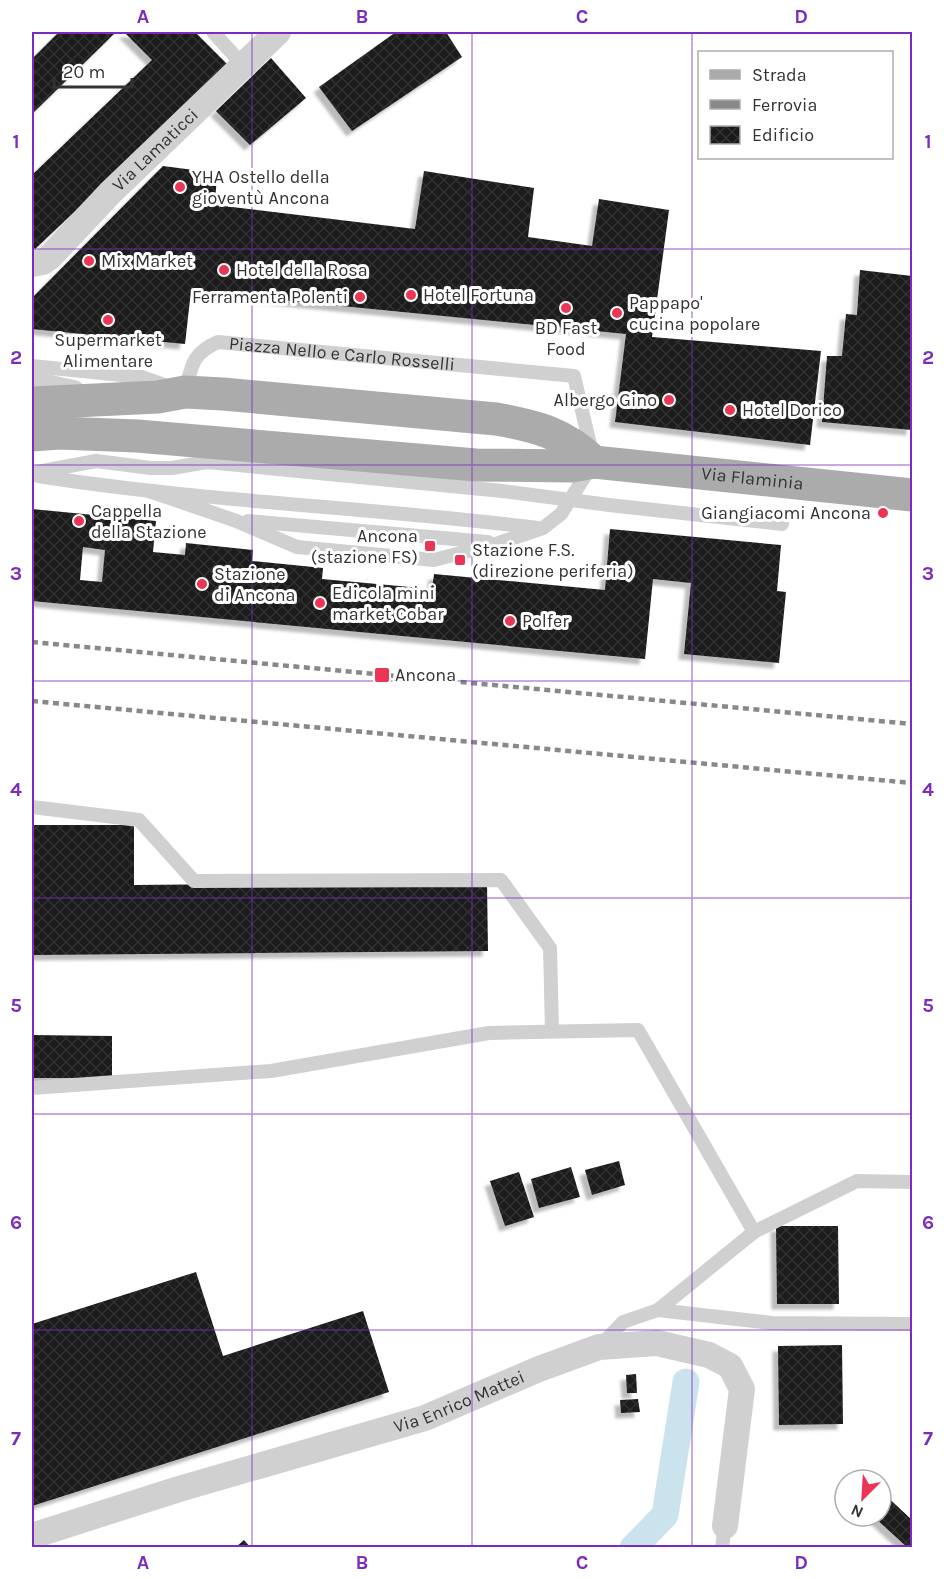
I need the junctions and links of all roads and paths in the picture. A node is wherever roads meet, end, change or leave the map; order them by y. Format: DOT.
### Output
graph roads {
  1 [pos="213,32"];
  2 [pos="278,32"];
  3 [pos="243,65"];
  4 [pos="32,264"];
  5 [pos="32,366"];
  6 [pos="32,384"];
  7 [pos="185,392"];
  8 [pos="103,399"];
  9 [pos="32,403"];
  10 [pos="32,435"];
  11 [pos="152,453"];
  12 [pos="594,462"];
  13 [pos="32,474"];
  14 [pos="148,491"];
  15 [pos="912,495"];
  16 [pos="571,500"];
  17 [pos="374,511"];
  18 [pos="234,520"];
  19 [pos="782,524"];
  20 [pos="543,528"];
  21 [pos="373,532"];
  22 [pos="500,543"];
  23 [pos="32,807"];
  24 [pos="552,1031"];
  25 [pos="32,1088"];
  26 [pos="912,1182"];
  27 [pos="754,1232"];
  28 [pos="658,1310"];
  29 [pos="912,1324"];
  30 [pos="599,1347"];
  31 [pos="32,1536"];
  32 [pos="724,1537"];
  1 -- 3 [label="lane"];
  2 -- 3 [label="street, Via Lamaticci"];
  3 -- 4 [label="street, Via Lamaticci"];
  5 -- 7 [label="lane"];
  6 -- 8 [label="street"];
  7 -- 8 [label="main road"];
  7 -- 12 [label="main road"];
  7 -- 12 [label="lane, Piazza Nello e Carlo Rosselli"];
  8 -- 9 [label="main road"];
  10 -- 11 [label="main road"];
  11 -- 12 [label="main road"];
  11 -- 13 [label="lane"];
  11 -- 16 [label="lane"];
  12 -- 15 [label="main road, Via Flaminia"];
  12 -- 16 [label="lane"];
  13 -- 14 [label="lane"];
  14 -- 17 [label="lane"];
  14 -- 18 [label="lane"];
  16 -- 19 [label="lane"];
  16 -- 20 [label="lane"];
  17 -- 20 [label="lane"];
  17 -- 21 [label="lane"];
  18 -- 21 [label="lane"];
  18 -- 22 [label="lane"];
  20 -- 22 [label="lane"];
  21 -- 22 [label="lane"];
  23 -- 24 [label="lane"];
  24 -- 25 [label="lane"];
  24 -- 27 [label="lane"];
  26 -- 27 [label="lane"];
  27 -- 28 [label="lane"];
  28 -- 29 [label="lane"];
  28 -- 30 [label="lane"];
  30 -- 31 [label="street, Via Enrico Mattei"];
  30 -- 32 [label="street, Via Enrico Mattei"];
}
